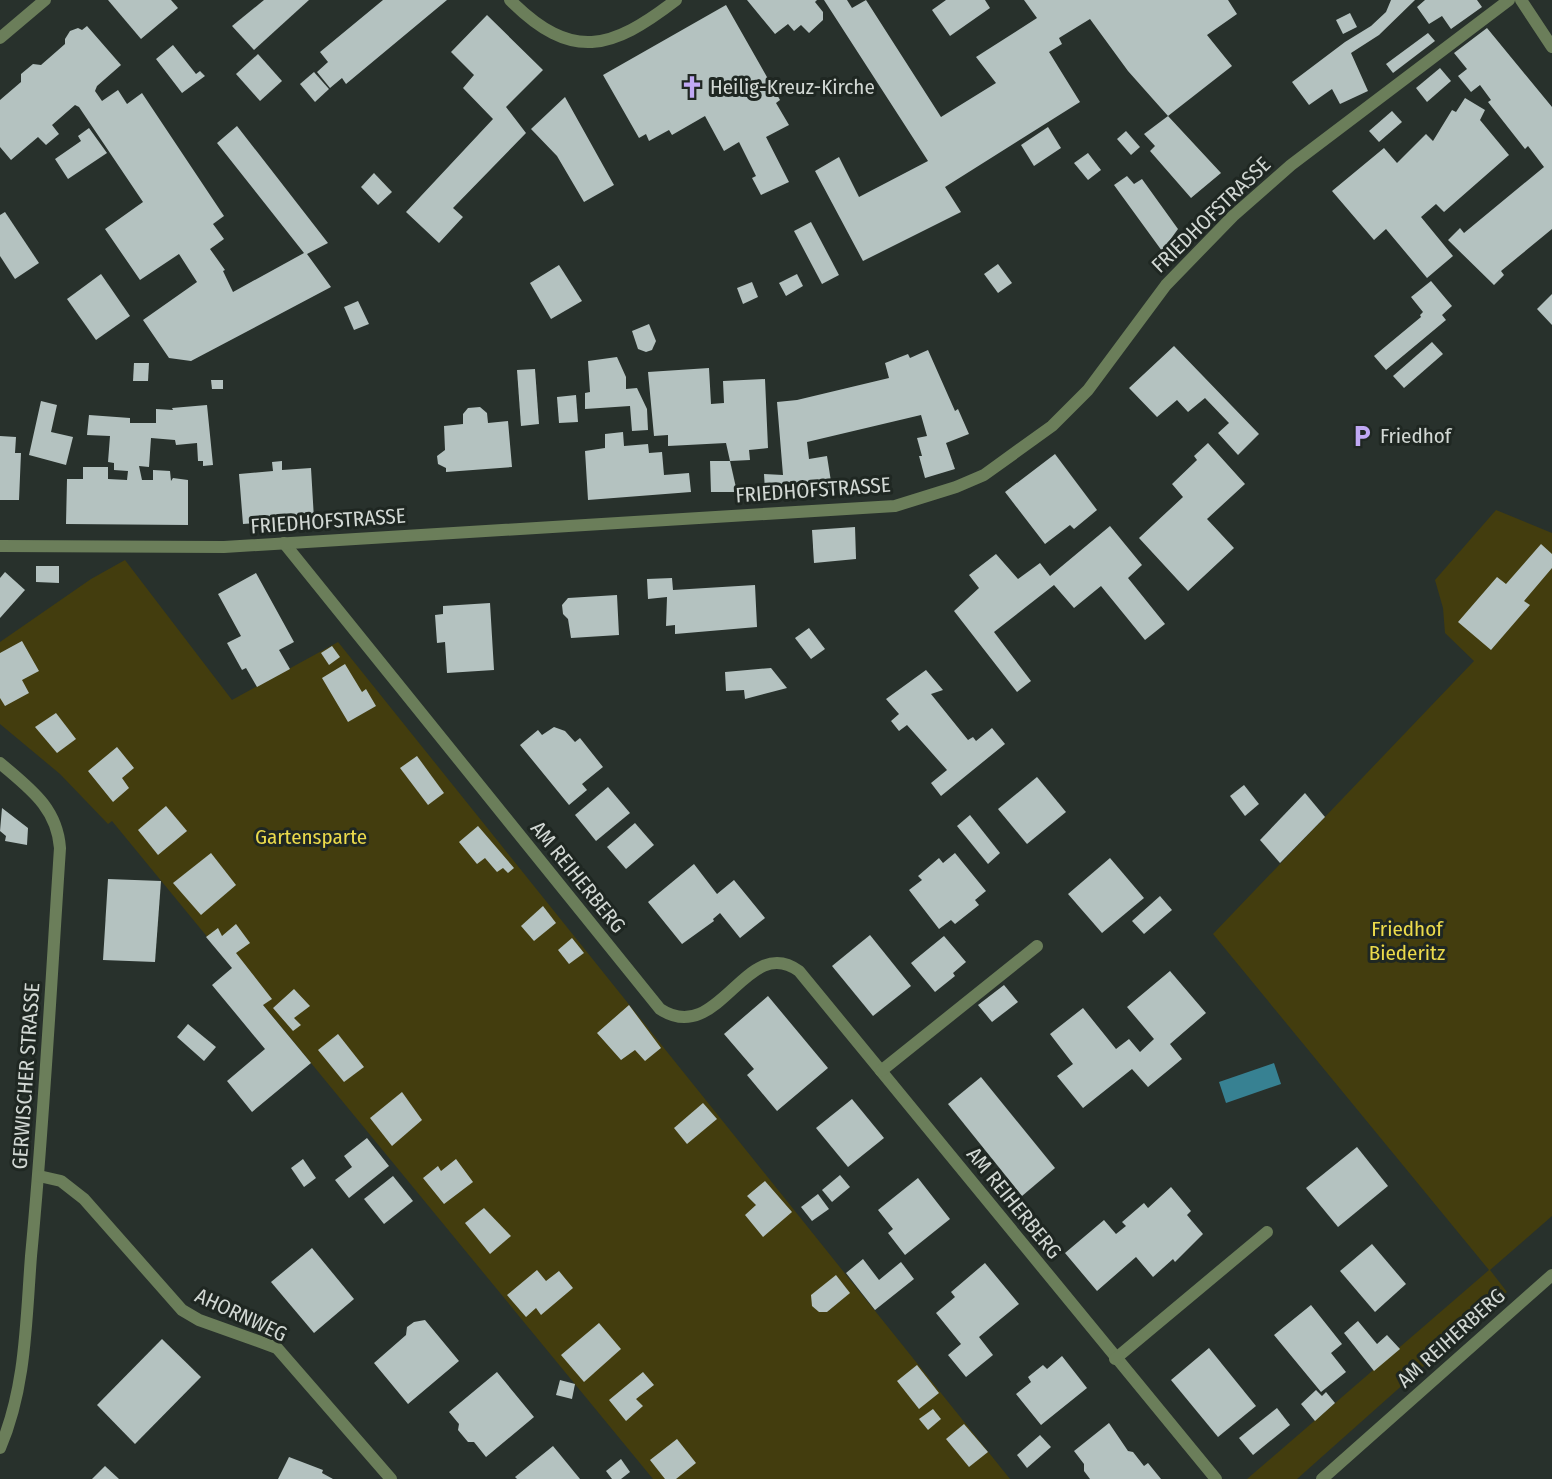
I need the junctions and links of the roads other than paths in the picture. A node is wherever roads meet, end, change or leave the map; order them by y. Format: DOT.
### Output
graph roads {
  1 [pos="45,0"];
  2 [pos="510,0"];
  3 [pos="676,0"];
  4 [pos="1509,0"];
  5 [pos="1521,0"];
  6 [pos="0,38"];
  7 [pos="1552,47"];
  8 [pos="284,543"];
  9 [pos="0,546"];
  10 [pos="0,763"];
  11 [pos="1037,946"];
  12 [pos="881,1071"];
  13 [pos="39,1176"];
  14 [pos="1268,1232"];
  15 [pos="1552,1275"];
  16 [pos="1115,1359"];
  17 [pos="0,1448"];
  18 [pos="391,1479"];
  19 [pos="1216,1479"];
  20 [pos="1322,1479"];
  1 -- 6 [label="street"];
  2 -- 3 [label="street"];
  4 -- 8 [label="street, FRIEDHOFSTRASSE"];
  5 -- 7 [label="street"];
  8 -- 9 [label="street, FRIEDHOFSTRASSE"];
  8 -- 12 [label="street, AM REIHERBERG"];
  10 -- 13 [label="street, GERWISCHER STRASSE"];
  11 -- 12 [label="street"];
  12 -- 16 [label="street, AM REIHERBERG"];
  13 -- 17 [label="street, GERWISCHER STRASSE"];
  13 -- 18 [label="street, AHORNWEG"];
  14 -- 16 [label="street"];
  15 -- 20 [label="street, AM REIHERBERG"];
  16 -- 19 [label="street, AM REIHERBERG"];
}
